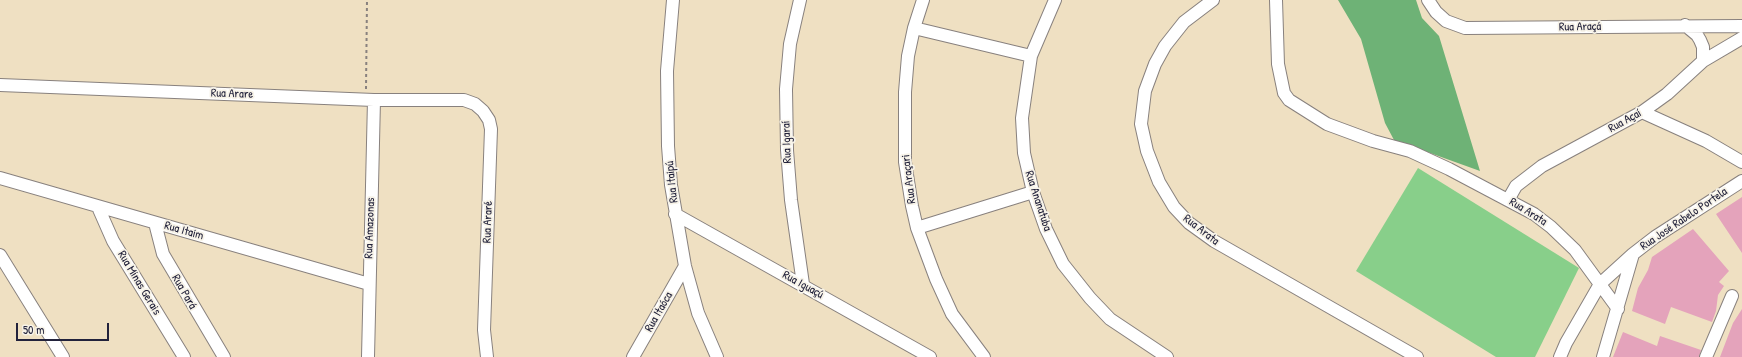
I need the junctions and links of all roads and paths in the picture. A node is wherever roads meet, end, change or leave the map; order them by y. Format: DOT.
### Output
graph roads {
  1 [pos="367,0"];
  2 [pos="673,0"];
  3 [pos="800,0"];
  4 [pos="923,0"];
  5 [pos="1055,0"];
  6 [pos="1213,0"];
  7 [pos="1276,0"];
  8 [pos="1428,0"];
  9 [pos="1686,25"];
  10 [pos="1742,26"];
  11 [pos="914,28"];
  12 [pos="1742,38"];
  13 [pos="1031,56"];
  14 [pos="1703,61"];
  15 [pos="0,85"];
  16 [pos="370,99"];
  17 [pos="464,100"];
  18 [pos="1642,112"];
  19 [pos="1742,162"];
  20 [pos="0,178"];
  21 [pos="1742,181"];
  22 [pos="1033,192"];
  23 [pos="1508,200"];
  24 [pos="98,207"];
  25 [pos="675,214"];
  26 [pos="155,223"];
  27 [pos="917,228"];
  28 [pos="1633,254"];
  29 [pos="0,256"];
  30 [pos="685,266"];
  31 [pos="369,284"];
  32 [pos="803,284"];
  33 [pos="1600,284"];
  34 [pos="1732,296"];
  35 [pos="1618,308"];
  36 [pos="973,351"];
  37 [pos="63,357"];
  38 [pos="184,357"];
  39 [pos="224,357"];
  40 [pos="368,357"];
  41 [pos="487,357"];
  42 [pos="633,357"];
  43 [pos="716,357"];
  44 [pos="930,357"];
  45 [pos="984,357"];
  46 [pos="1167,357"];
  47 [pos="1417,357"];
  48 [pos="1560,357"];
  49 [pos="1603,357"];
  50 [pos="1706,357"];
  1 -- 16 [label="path"];
  2 -- 25 [label="street, Rua Itaipú"];
  3 -- 32 [label="street, Rua Igaraí"];
  4 -- 11 [label="street, Rua Araçari"];
  5 -- 13 [label="street, Rua Ananatuba"];
  6 -- 47 [label="street, Rua Arata"];
  7 -- 23 [label="street, Rua Arata"];
  8 -- 9 [label="street, Rua Araçá"];
  9 -- 10 [label="street, Rua Araçá"];
  9 -- 14 [label="street"];
  11 -- 13 [label="street"];
  11 -- 27 [label="street, Rua Araçari"];
  12 -- 14 [label="street, Rua Açaí"];
  13 -- 22 [label="street, Rua Ananatuba"];
  14 -- 18 [label="street, Rua Açaí"];
  15 -- 16 [label="street, Rua Arare"];
  16 -- 17 [label="street, Rua Arare"];
  16 -- 31 [label="street, Rua Amazonas"];
  17 -- 41 [label="street, Rua Araré"];
  18 -- 19 [label="street"];
  18 -- 23 [label="street, Rua Açaí"];
  20 -- 24 [label="street, Rua Itaim"];
  21 -- 28 [label="street, Rua José Rabelo Portela"];
  22 -- 27 [label="street"];
  22 -- 46 [label="street, Rua Ananatuba"];
  23 -- 33 [label="street, Rua Arata"];
  24 -- 26 [label="street, Rua Itaim"];
  24 -- 38 [label="street, Rua Minas Gerais"];
  25 -- 30 [label="street, Rua Itaipú"];
  25 -- 32 [label="street, Rua Iguaçú"];
  26 -- 31 [label="street, Rua Itaim"];
  26 -- 39 [label="street, Rua Pará"];
  27 -- 36 [label="street, Rua Araçari"];
  28 -- 33 [label="street, Rua José Rabelo Portela"];
  28 -- 35 [label="street"];
  29 -- 37 [label="street"];
  30 -- 42 [label="street, Rua Itaóca"];
  30 -- 43 [label="street, Rua Itaipú"];
  31 -- 40 [label="street, Rua Amazonas"];
  32 -- 44 [label="street, Rua Iguaçú"];
  33 -- 35 [label="street, Rua Arata"];
  33 -- 48 [label="street, Rua José Rabelo Portela"];
  34 -- 50 [label="street"];
  35 -- 49 [label="street"];
  36 -- 45 [label="street, Rua Araçari"];
}
